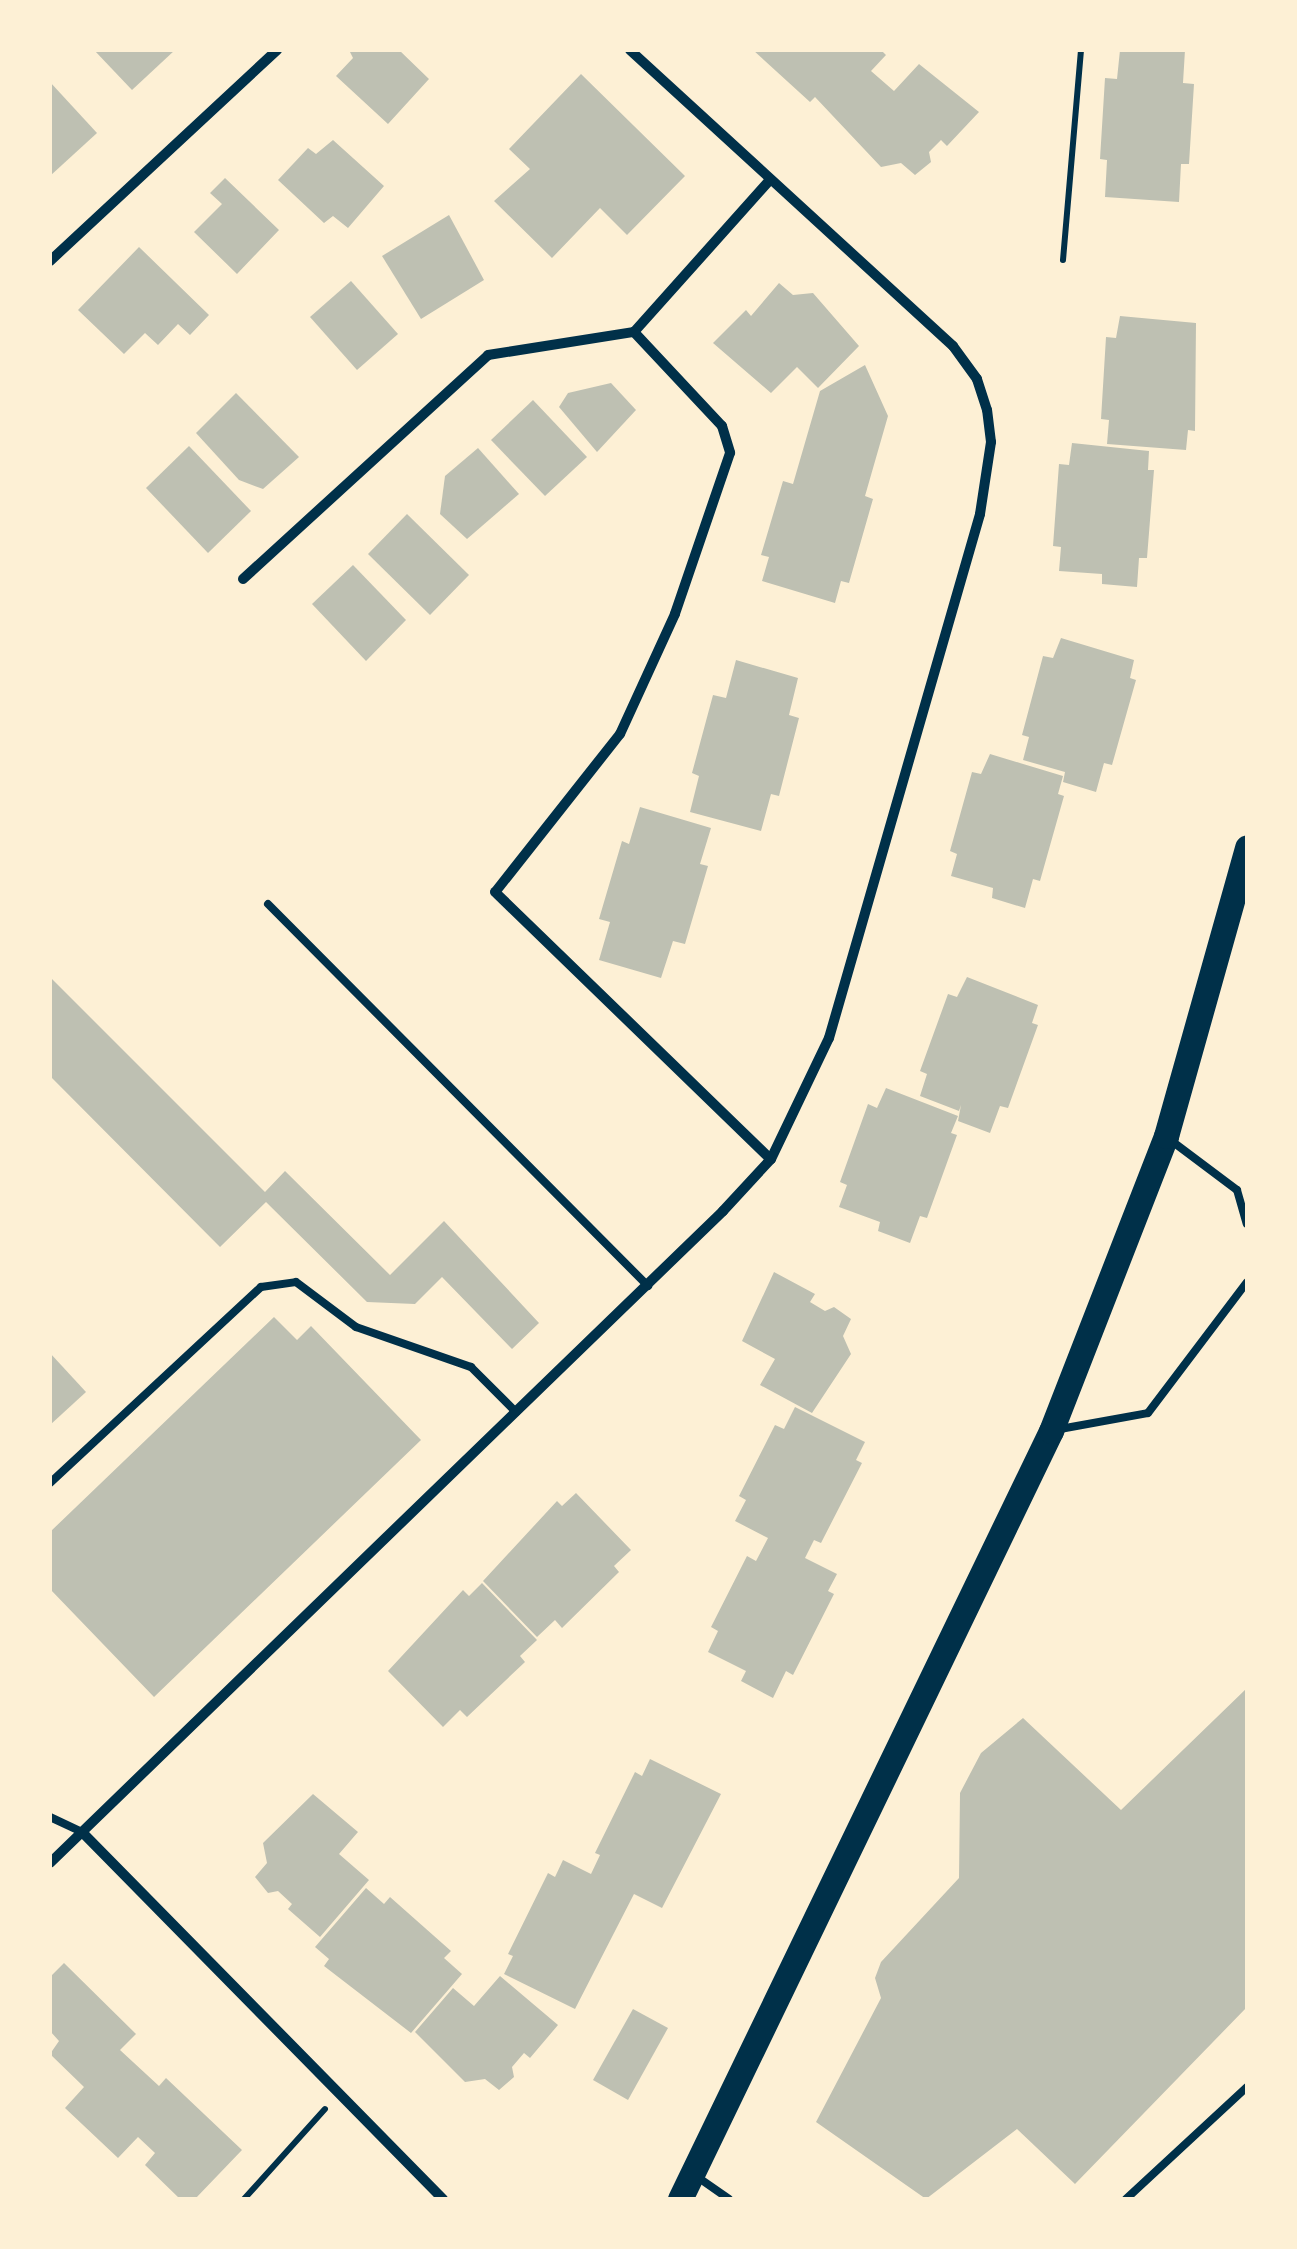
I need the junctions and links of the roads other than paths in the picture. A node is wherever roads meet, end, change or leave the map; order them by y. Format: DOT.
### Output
graph roads {
  1 [pos="277,50"];
  2 [pos="630,50"];
  3 [pos="770,180"];
  4 [pos="50,261"];
  5 [pos="634,332"];
  6 [pos="243,579"];
  7 [pos="1247,848"];
  8 [pos="268,904"];
  9 [pos="1166,1136"];
  10 [pos="771,1159"];
  11 [pos="1247,1224"];
  12 [pos="1247,1282"];
  13 [pos="648,1286"];
  14 [pos="516,1412"];
  15 [pos="1050,1430"];
  16 [pos="50,1483"];
  17 [pos="50,1816"];
  18 [pos="82,1832"];
  19 [pos="50,1863"];
  20 [pos="1247,2087"];
  21 [pos="692,2174"];
  22 [pos="444,2199"];
  23 [pos="680,2199"];
  24 [pos="729,2199"];
  25 [pos="1126,2199"];
  1 -- 4 [label="street"];
  2 -- 3 [label="street"];
  3 -- 5 [label="street"];
  3 -- 10 [label="street"];
  5 -- 6 [label="street"];
  5 -- 10 [label="street"];
  7 -- 9 [label="main road"];
  8 -- 13 [label="lane"];
  9 -- 11 [label="lane"];
  9 -- 15 [label="main road"];
  10 -- 13 [label="street"];
  12 -- 15 [label="lane"];
  13 -- 14 [label="street"];
  14 -- 16 [label="lane"];
  14 -- 18 [label="street"];
  15 -- 21 [label="main road"];
  17 -- 18 [label="lane"];
  18 -- 19 [label="street"];
  18 -- 22 [label="street"];
  20 -- 25 [label="lane"];
  21 -- 23 [label="main road"];
  21 -- 24 [label="lane"];
}
